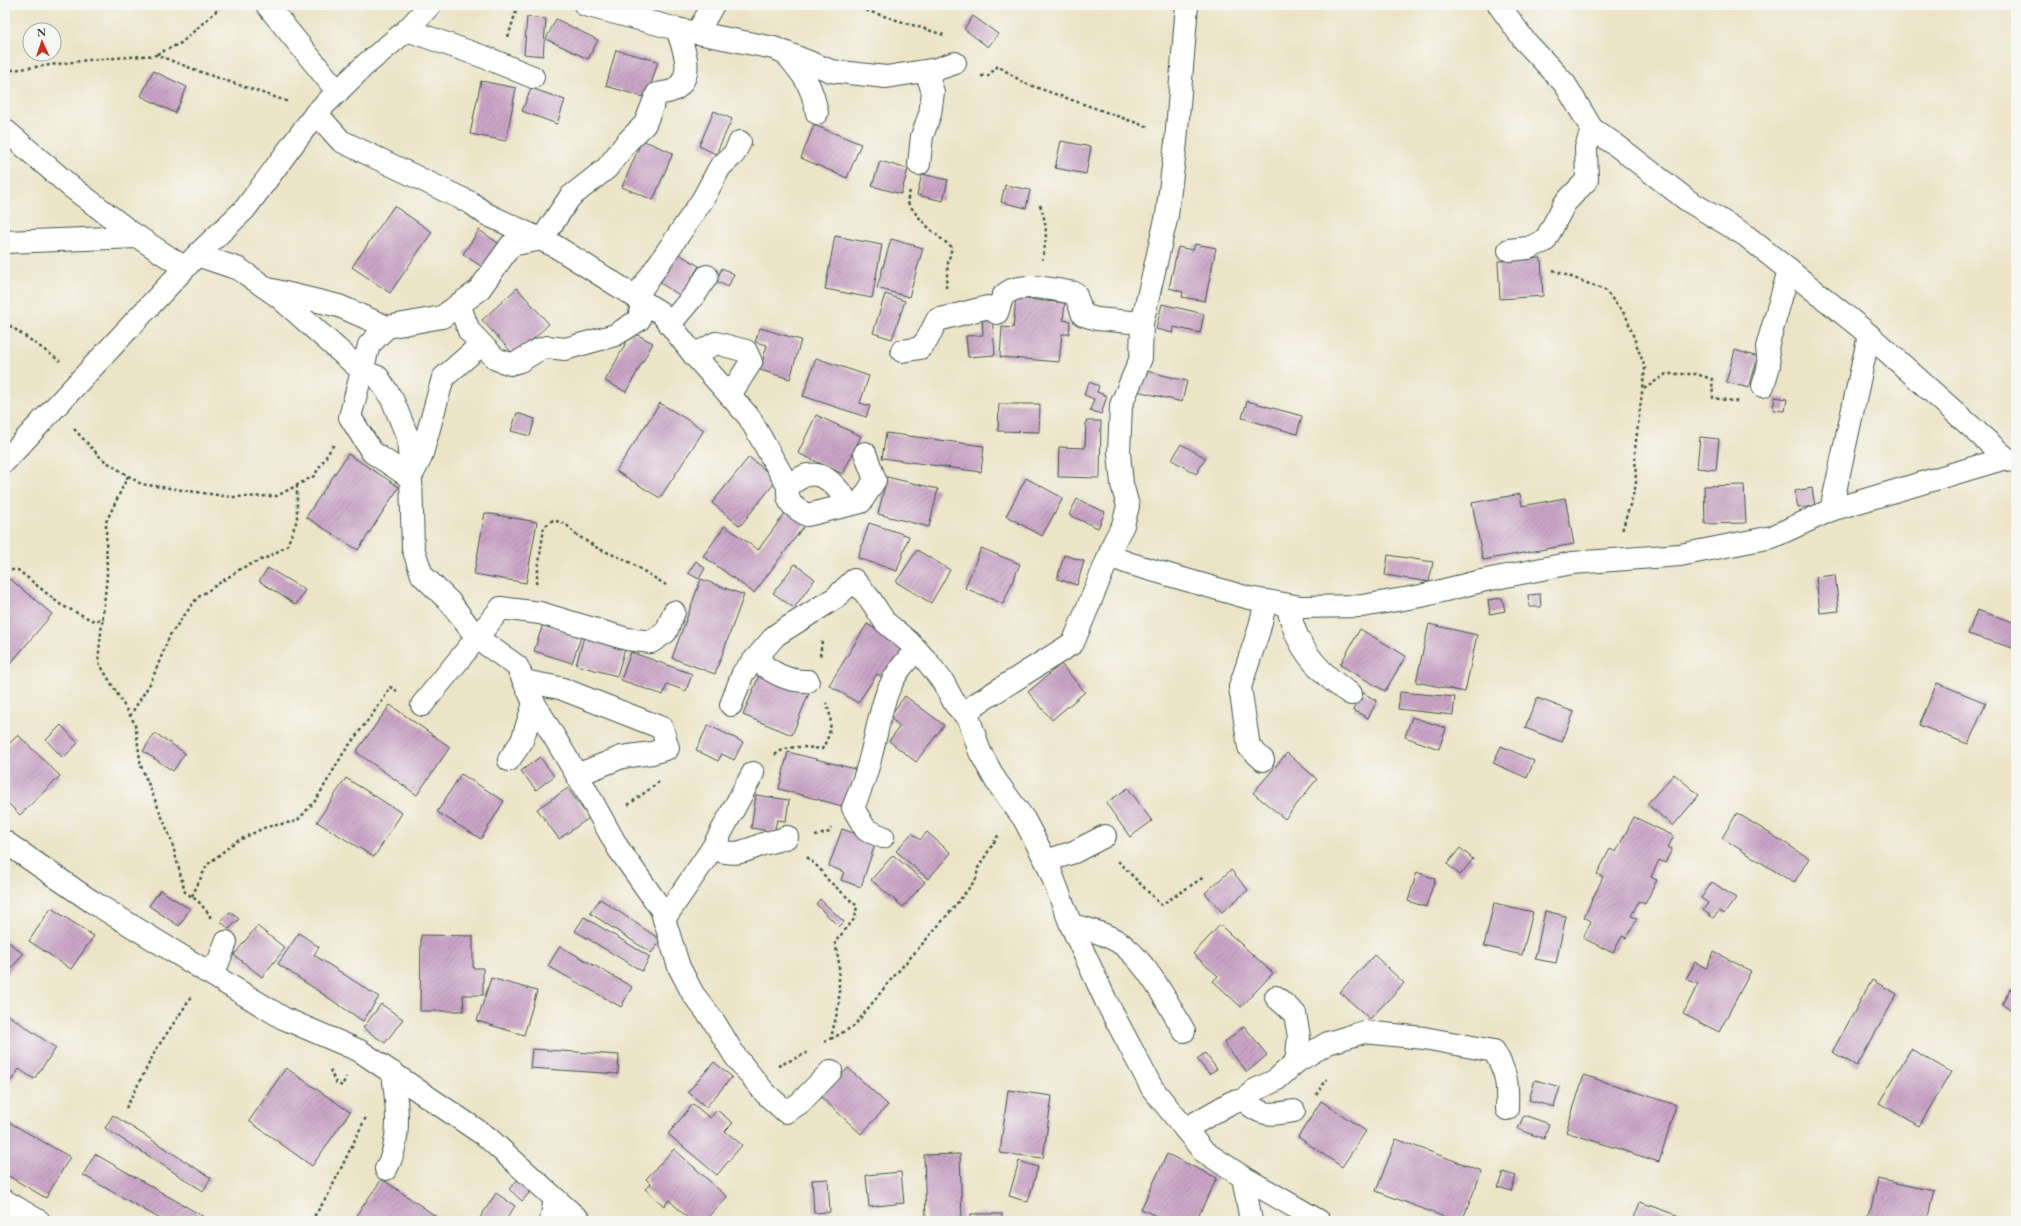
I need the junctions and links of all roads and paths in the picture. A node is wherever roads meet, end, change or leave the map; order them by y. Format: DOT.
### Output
graph roads {
  1 [pos="223,5"];
  2 [pos="267,5"];
  3 [pos="430,5"];
  4 [pos="585,5"];
  5 [pos="714,5"];
  6 [pos="849,5"];
  7 [pos="1187,5"];
  8 [pos="1499,5"];
  9 [pos="407,30"];
  10 [pos="687,31"];
  11 [pos="784,52"];
  12 [pos="157,54"];
  13 [pos="955,63"];
  14 [pos="5,71"];
  15 [pos="926,71"];
  16 [pos="533,77"];
  17 [pos="338,92"];
  18 [pos="316,113"];
  19 [pos="817,113"];
  20 [pos="1592,129"];
  21 [pos="5,130"];
  22 [pos="740,142"];
  23 [pos="1176,142"];
  24 [pos="919,164"];
  25 [pos="1040,205"];
  26 [pos="138,237"];
  27 [pos="542,239"];
  28 [pos="1545,241"];
  29 [pos="5,242"];
  30 [pos="1509,250"];
  31 [pos="191,262"];
  32 [pos="1789,270"];
  33 [pos="707,276"];
  34 [pos="267,288"];
  35 [pos="1036,288"];
  36 [pos="639,299"];
  37 [pos="459,304"];
  38 [pos="955,315"];
  39 [pos="5,322"];
  40 [pos="670,324"];
  41 [pos="1142,324"];
  42 [pos="387,327"];
  43 [pos="1869,336"];
  44 [pos="478,341"];
  45 [pos="902,351"];
  46 [pos="694,355"];
  47 [pos="362,372"];
  48 [pos="82,378"];
  49 [pos="1763,386"];
  50 [pos="1643,389"];
  51 [pos="730,395"];
  52 [pos="55,407"];
  53 [pos="350,417"];
  54 [pos="865,453"];
  55 [pos="2011,460"];
  56 [pos="5,461"];
  57 [pos="128,476"];
  58 [pos="410,478"];
  59 [pos="297,485"];
  60 [pos="788,486"];
  61 [pos="850,504"];
  62 [pos="1831,510"];
  63 [pos="1110,556"];
  64 [pos="1614,560"];
  65 [pos="5,570"];
  66 [pos="536,586"];
  67 [pos="1277,603"];
  68 [pos="674,612"];
  69 [pos="104,618"];
  70 [pos="477,638"];
  71 [pos="917,650"];
  72 [pos="756,658"];
  73 [pos="524,681"];
  74 [pos="808,681"];
  75 [pos="1351,694"];
  76 [pos="534,703"];
  77 [pos="422,705"];
  78 [pos="731,705"];
  79 [pos="965,714"];
  80 [pos="130,716"];
  81 [pos="509,760"];
  82 [pos="1263,760"];
  83 [pos="753,773"];
  84 [pos="577,775"];
  85 [pos="664,778"];
  86 [pos="853,808"];
  87 [pos="1022,816"];
  88 [pos="606,827"];
  89 [pos="1105,836"];
  90 [pos="787,837"];
  91 [pos="883,837"];
  92 [pos="5,842"];
  93 [pos="712,849"];
  94 [pos="1046,861"];
  95 [pos="1204,877"];
  96 [pos="192,896"];
  97 [pos="664,919"];
  98 [pos="1071,925"];
  99 [pos="226,942"];
  100 [pos="205,971"];
  101 [pos="1276,997"];
  102 [pos="1184,1031"];
  103 [pos="831,1038"];
  104 [pos="818,1046"];
  105 [pos="812,1050"];
  106 [pos="1296,1062"];
  107 [pos="744,1069"];
  108 [pos="831,1071"];
  109 [pos="393,1073"];
  110 [pos="1244,1100"];
  111 [pos="126,1108"];
  112 [pos="1507,1109"];
  113 [pos="1294,1111"];
  114 [pos="369,1112"];
  115 [pos="1185,1129"];
  116 [pos="386,1169"];
  117 [pos="1243,1177"];
  118 [pos="555,1198"];
  119 [pos="5,1201"];
  120 [pos="38,1221"];
  121 [pos="311,1221"];
  122 [pos="551,1221"];
  123 [pos="580,1221"];
  124 [pos="1251,1221"];
  125 [pos="1319,1221"];
  1 -- 12 [label="path"];
  2 -- 17 [label="street"];
  3 -- 9 [label="street"];
  4 -- 10 [label="street"];
  5 -- 10 [label="street"];
  6 -- 13 [label="path"];
  7 -- 23 [label="street"];
  8 -- 20 [label="street"];
  9 -- 16 [label="street"];
  9 -- 17 [label="street"];
  10 -- 11 [label="street"];
  10 -- 27 [label="street"];
  11 -- 15 [label="street"];
  11 -- 19 [label="street"];
  12 -- 14 [label="path"];
  12 -- 18 [label="path"];
  13 -- 15 [label="street"];
  13 -- 23 [label="path"];
  15 -- 24 [label="street"];
  17 -- 18 [label="street"];
  18 -- 27 [label="street"];
  18 -- 31 [label="street"];
  20 -- 28 [label="street"];
  20 -- 32 [label="street"];
  21 -- 26 [label="street"];
  22 -- 36 [label="street"];
  23 -- 41 [label="street"];
  24 -- 38 [label="path"];
  25 -- 35 [label="path"];
  26 -- 29 [label="street"];
  26 -- 31 [label="street"];
  27 -- 36 [label="street"];
  27 -- 37 [label="street"];
  28 -- 30 [label="street"];
  28 -- 50 [label="path"];
  31 -- 34 [label="street"];
  31 -- 48 [label="street"];
  32 -- 43 [label="street"];
  32 -- 49 [label="street"];
  33 -- 40 [label="street"];
  34 -- 42 [label="street"];
  34 -- 47 [label="street"];
  35 -- 38 [label="street"];
  35 -- 41 [label="street"];
  36 -- 40 [label="street"];
  36 -- 44 [label="street"];
  37 -- 42 [label="street"];
  37 -- 44 [label="street"];
  38 -- 45 [label="street"];
  39 -- 48 [label="path"];
  40 -- 46 [label="street"];
  41 -- 63 [label="street"];
  42 -- 47 [label="street"];
  43 -- 55 [label="street"];
  43 -- 62 [label="street"];
  44 -- 58 [label="street"];
  46 -- 51 [label="street"];
  46 -- 51 [label="street"];
  47 -- 53 [label="street"];
  47 -- 58 [label="street"];
  48 -- 52 [label="street"];
  49 -- 50 [label="path"];
  50 -- 64 [label="path"];
  51 -- 60 [label="street"];
  52 -- 56 [label="street"];
  52 -- 57 [label="path"];
  53 -- 58 [label="street"];
  53 -- 59 [label="path"];
  54 -- 61 [label="street"];
  55 -- 62 [label="street"];
  57 -- 59 [label="path"];
  57 -- 69 [label="path"];
  58 -- 70 [label="street"];
  59 -- 80 [label="path"];
  60 -- 61 [label="street"];
  60 -- 61 [label="street"];
  62 -- 64 [label="street"];
  63 -- 67 [label="street"];
  63 -- 79 [label="street"];
  64 -- 67 [label="street"];
  65 -- 69 [label="path"];
  66 -- 68 [label="path"];
  67 -- 75 [label="street"];
  67 -- 82 [label="street"];
  68 -- 70 [label="street"];
  69 -- 80 [label="path"];
  70 -- 73 [label="street"];
  70 -- 77 [label="street"];
  71 -- 72 [label="street"];
  71 -- 79 [label="street"];
  71 -- 86 [label="street"];
  72 -- 74 [label="street"];
  72 -- 78 [label="street"];
  73 -- 76 [label="street"];
  73 -- 84 [label="street"];
  76 -- 81 [label="street"];
  76 -- 84 [label="street"];
  77 -- 96 [label="path"];
  79 -- 87 [label="street"];
  80 -- 96 [label="path"];
  83 -- 93 [label="street"];
  84 -- 88 [label="street"];
  85 -- 88 [label="path"];
  86 -- 90 [label="path"];
  86 -- 91 [label="street"];
  87 -- 94 [label="street"];
  87 -- 103 [label="path"];
  88 -- 97 [label="street"];
  89 -- 94 [label="street"];
  89 -- 95 [label="path"];
  90 -- 93 [label="street"];
  90 -- 103 [label="path"];
  92 -- 100 [label="street"];
  93 -- 97 [label="street"];
  94 -- 98 [label="street"];
  96 -- 99 [label="path"];
  97 -- 107 [label="street"];
  98 -- 102 [label="street"];
  98 -- 115 [label="street"];
  99 -- 100 [label="street"];
  100 -- 109 [label="street"];
  100 -- 111 [label="path"];
  101 -- 106 [label="street"];
  103 -- 104 [label="path"];
  103 -- 108 [label="path"];
  105 -- 107 [label="path"];
  106 -- 110 [label="street"];
  106 -- 112 [label="street"];
  107 -- 108 [label="street"];
  109 -- 116 [label="street"];
  109 -- 118 [label="street"];
  110 -- 113 [label="street"];
  110 -- 115 [label="street"];
  114 -- 121 [label="path"];
  115 -- 117 [label="street"];
  117 -- 124 [label="street"];
  117 -- 125 [label="street"];
  118 -- 122 [label="street"];
  118 -- 123 [label="street"];
  119 -- 120 [label="street"];
}
